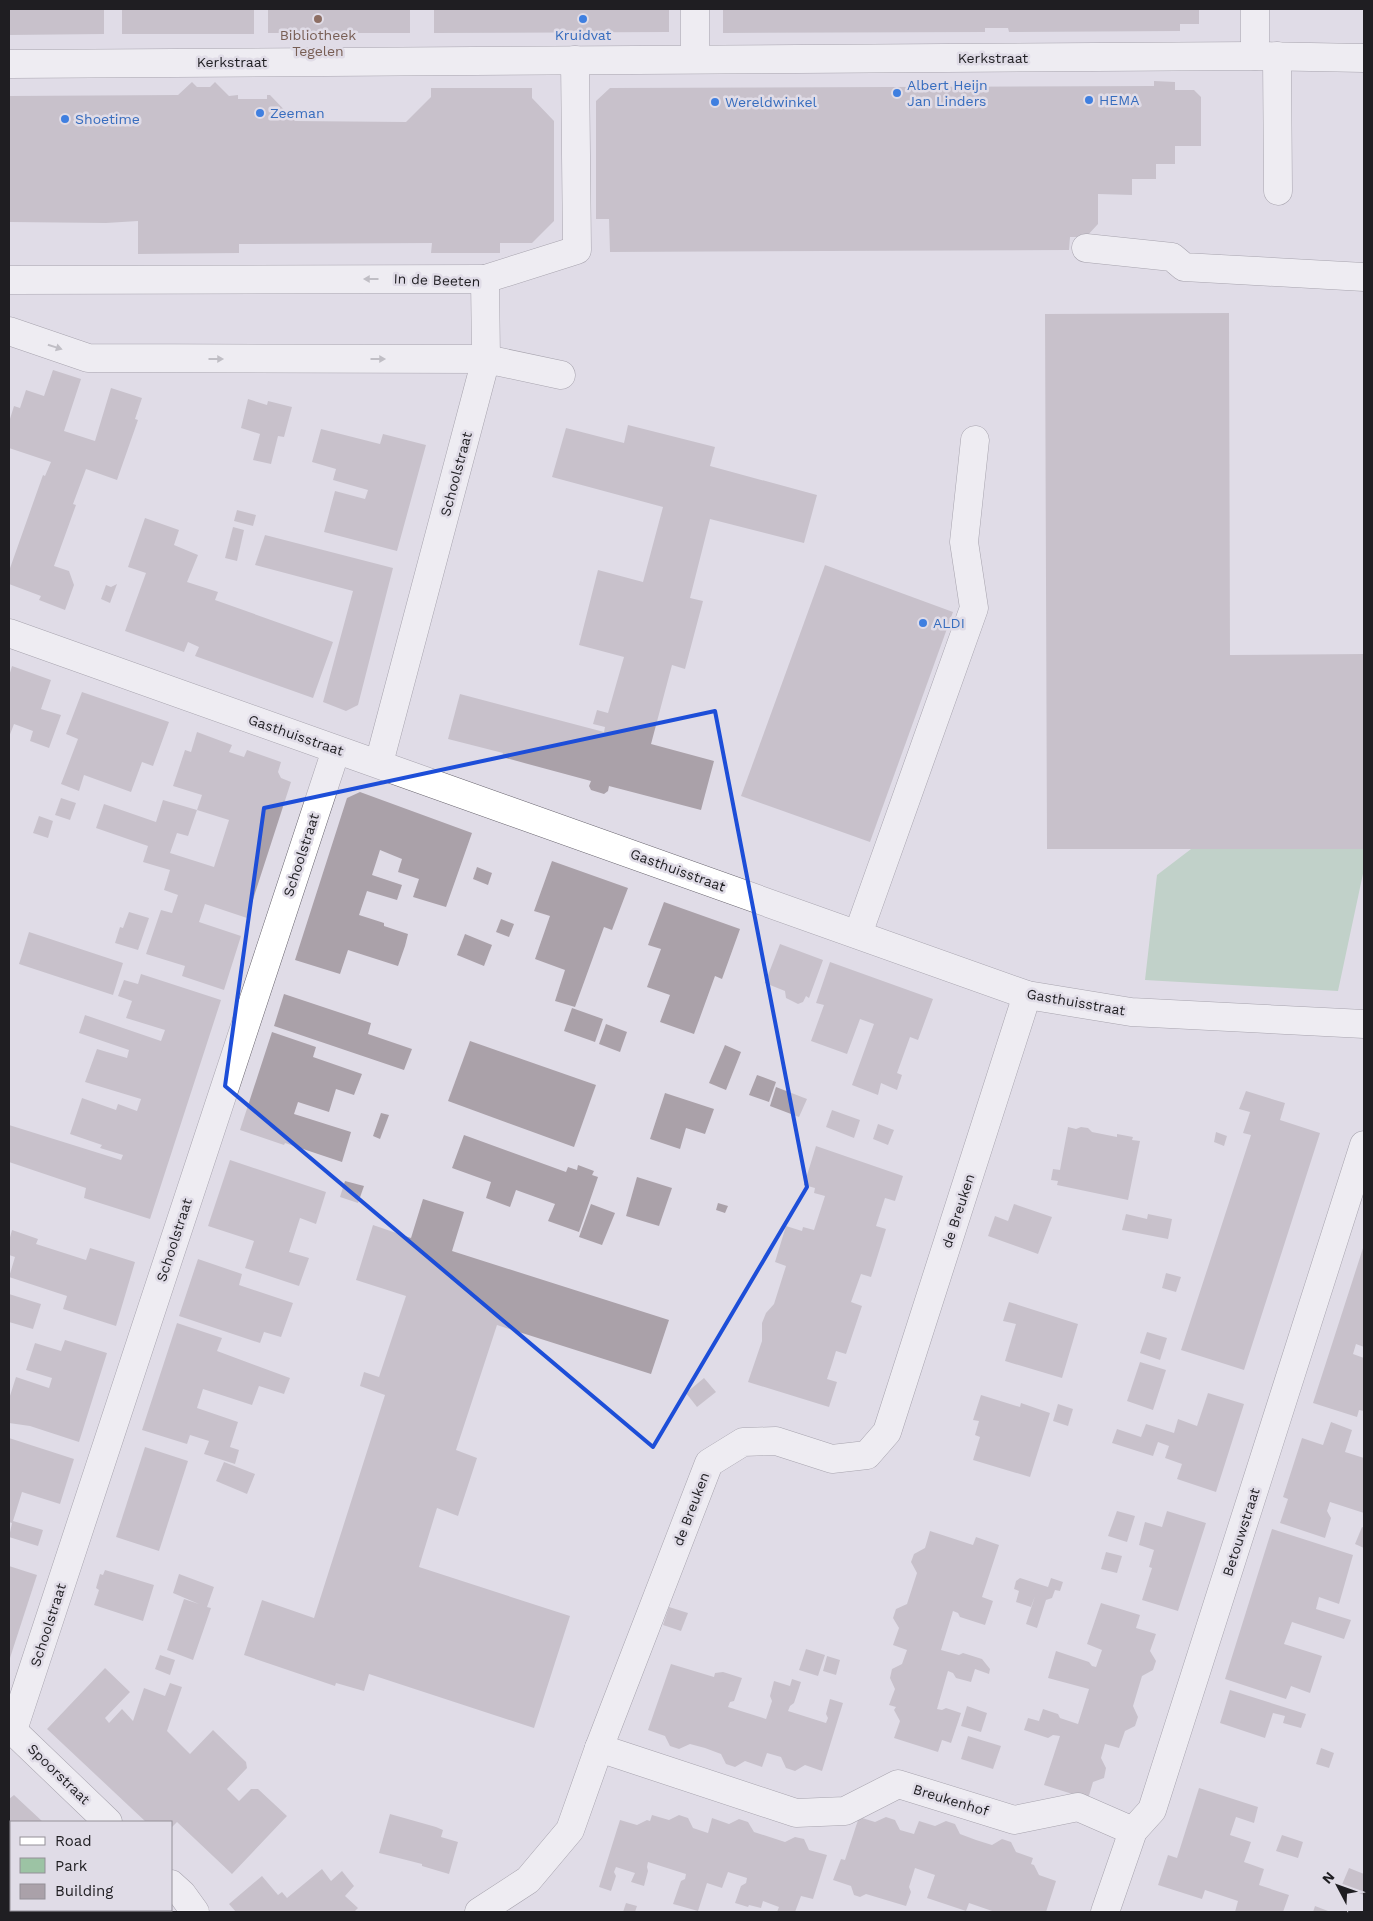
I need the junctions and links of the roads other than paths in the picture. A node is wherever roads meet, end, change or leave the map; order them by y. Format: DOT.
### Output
graph roads {
  1 [pos="694,9"];
  2 [pos="1255,9"];
  3 [pos="1266,56"];
  4 [pos="1364,58"];
  5 [pos="695,59"];
  6 [pos="575,60"];
  7 [pos="9,64"];
  8 [pos="1278,191"];
  9 [pos="1086,248"];
  10 [pos="1364,277"];
  11 [pos="486,279"];
  12 [pos="9,280"];
  13 [pos="9,331"];
  14 [pos="486,359"];
  15 [pos="561,375"];
  16 [pos="975,440"];
  17 [pos="9,633"];
  18 [pos="336,750"];
  19 [pos="379,764"];
  20 [pos="858,934"];
  21 [pos="1027,995"];
  22 [pos="1364,1024"];
  23 [pos="1364,1145"];
  24 [pos="11,1729"];
  25 [pos="599,1748"];
  26 [pos="107,1821"];
  27 [pos="1133,1831"];
  28 [pos="172,1885"];
  29 [pos="195,1912"];
  30 [pos="479,1912"];
  31 [pos="1106,1912"];
  1 -- 5 [label="street"];
  2 -- 3 [label="street"];
  3 -- 4 [label="street, Kerkstraat"];
  3 -- 5 [label="street, Kerkstraat"];
  3 -- 8 [label="street"];
  5 -- 6 [label="street, Kerkstraat"];
  6 -- 7 [label="street, Kerkstraat"];
  6 -- 11 [label="street"];
  9 -- 10 [label="street"];
  11 -- 12 [label="street, In de Beeten, one-way"];
  11 -- 14 [label="street, In de Beeten"];
  13 -- 14 [label="street, one-way"];
  14 -- 15 [label="street"];
  14 -- 19 [label="street, Schoolstraat"];
  16 -- 20 [label="street"];
  17 -- 18 [label="street, Gasthuisstraat"];
  18 -- 19 [label="street, Gasthuisstraat"];
  18 -- 24 [label="street, Schoolstraat"];
  19 -- 20 [label="street, Gasthuisstraat"];
  20 -- 21 [label="street, Gasthuisstraat"];
  21 -- 22 [label="street, Gasthuisstraat"];
  21 -- 25 [label="street, de Breuken"];
  23 -- 27 [label="street, Betouwstraat"];
  24 -- 26 [label="street, Spoorstraat"];
  25 -- 27 [label="street, Breukenhof"];
  25 -- 30 [label="street, de Breuken"];
  27 -- 31 [label="street, Betouwstraat"];
  28 -- 29 [label="street"];
}
